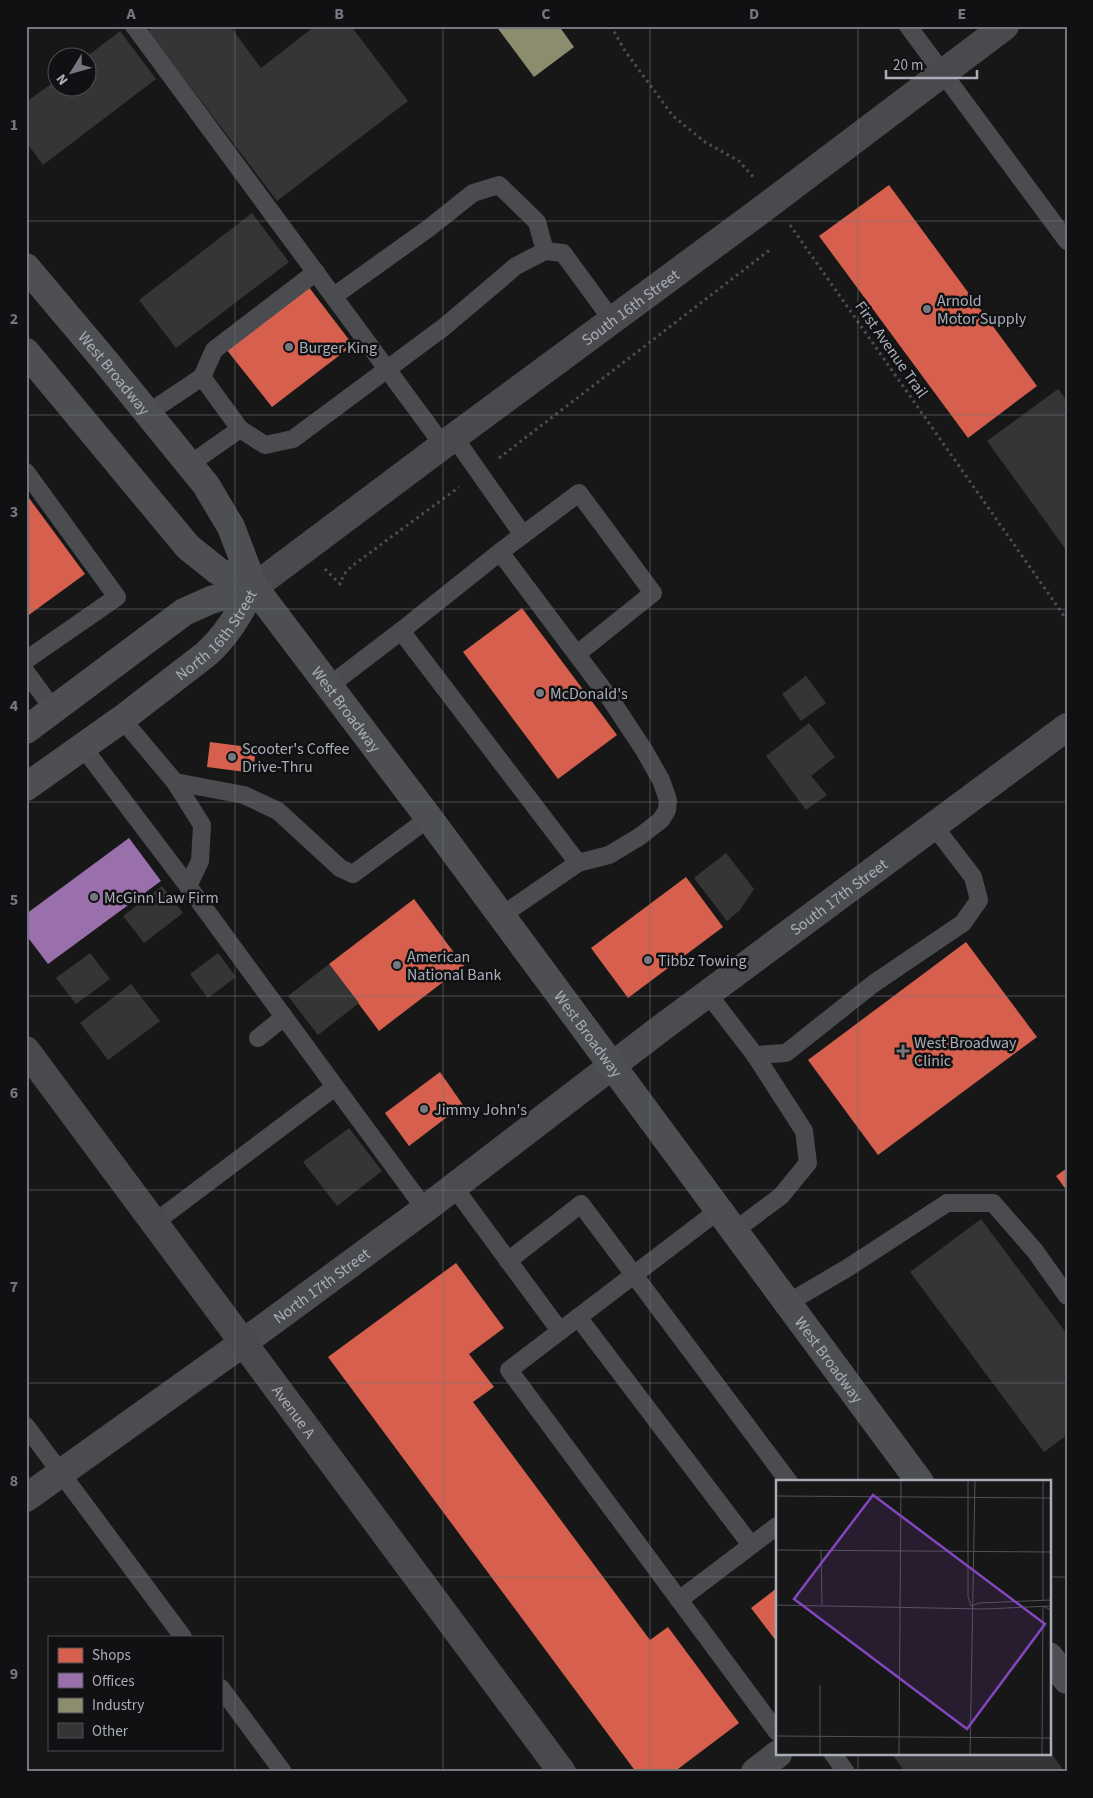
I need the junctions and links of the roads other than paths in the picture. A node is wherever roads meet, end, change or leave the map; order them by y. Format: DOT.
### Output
graph roads {
  1 [pos="134,26"];
  2 [pos="908,26"];
  3 [pos="1006,26"];
  4 [pos="943,74"];
  5 [pos="1067,241"];
  6 [pos="545,251"];
  7 [pos="26,267"];
  8 [pos="316,272"];
  9 [pos="334,296"];
  10 [pos="612,320"];
  11 [pos="26,352"];
  12 [pos="388,369"];
  13 [pos="202,377"];
  14 [pos="148,413"];
  15 [pos="240,430"];
  16 [pos="448,441"];
  17 [pos="190,464"];
  18 [pos="26,472"];
  19 [pos="523,535"];
  20 [pos="500,552"];
  21 [pos="254,587"];
  22 [pos="401,631"];
  23 [pos="576,654"];
  24 [pos="26,660"];
  25 [pos="26,672"];
  26 [pos="329,686"];
  27 [pos="54,710"];
  28 [pos="122,718"];
  29 [pos="1067,727"];
  30 [pos="26,730"];
  31 [pos="82,746"];
  32 [pos="175,782"];
  33 [pos="26,787"];
  34 [pos="429,818"];
  35 [pos="934,826"];
  36 [pos="578,863"];
  37 [pos="188,886"];
  38 [pos="501,916"];
  39 [pos="708,994"];
  40 [pos="284,1017"];
  41 [pos="258,1038"];
  42 [pos="26,1050"];
  43 [pos="755,1055"];
  44 [pos="612,1067"];
  45 [pos="335,1087"];
  46 [pos="454,1187"];
  47 [pos="425,1209"];
  48 [pos="726,1220"];
  49 [pos="154,1223"];
  50 [pos="508,1260"];
  51 [pos="634,1274"];
  52 [pos="1067,1296"];
  53 [pos="788,1303"];
  54 [pos="578,1317"];
  55 [pos="560,1330"];
  56 [pos="243,1343"];
  57 [pos="26,1426"];
  58 [pos="61,1473"];
  59 [pos="788,1480"];
  60 [pos="919,1480"];
  61 [pos="26,1498"];
  62 [pos="776,1527"];
  63 [pos="751,1545"];
  64 [pos="679,1600"];
  65 [pos="182,1636"];
  66 [pos="1050,1657"];
  67 [pos="1067,1680"];
  68 [pos="222,1689"];
  69 [pos="776,1731"];
  70 [pos="776,1756"];
  71 [pos="834,1756"];
  72 [pos="283,1772"];
  73 [pos="562,1772"];
  74 [pos="755,1772"];
  75 [pos="846,1772"];
  1 -- 8 [label="lane"];
  2 -- 4 [label="lane"];
  3 -- 4 [label="main road, South 16th Street"];
  4 -- 5 [label="lane"];
  4 -- 10 [label="main road, South 16th Street"];
  6 -- 9 [label="lane"];
  6 -- 10 [label="lane"];
  6 -- 12 [label="lane"];
  7 -- 14 [label="main road, West Broadway"];
  8 -- 9 [label="lane"];
  8 -- 13 [label="lane"];
  9 -- 12 [label="lane"];
  10 -- 16 [label="main road, South 16th Street"];
  11 -- 21 [label="main road, West Broadway"];
  12 -- 15 [label="lane"];
  12 -- 16 [label="lane"];
  13 -- 14 [label="lane"];
  13 -- 15 [label="lane"];
  14 -- 17 [label="main road, West Broadway"];
  15 -- 17 [label="lane"];
  16 -- 19 [label="lane"];
  16 -- 21 [label="main road, South 16th Street"];
  17 -- 21 [label="main road, West Broadway"];
  18 -- 24 [label="lane"];
  19 -- 20 [label="lane"];
  19 -- 23 [label="lane"];
  20 -- 22 [label="lane"];
  20 -- 23 [label="lane"];
  21 -- 26 [label="main road, West Broadway"];
  21 -- 27 [label="main road, North 16th Street"];
  21 -- 28 [label="main road, North 16th Street"];
  22 -- 26 [label="lane"];
  22 -- 36 [label="lane"];
  23 -- 36 [label="lane"];
  25 -- 27 [label="lane"];
  26 -- 34 [label="main road, West Broadway"];
  27 -- 30 [label="main road, North 16th Street"];
  28 -- 31 [label="main road, North 16th Street"];
  28 -- 32 [label="lane"];
  29 -- 35 [label="street, South 17th Street"];
  31 -- 33 [label="main road, North 16th Street"];
  31 -- 37 [label="lane"];
  32 -- 34 [label="lane"];
  32 -- 37 [label="lane"];
  34 -- 38 [label="main road, West Broadway"];
  35 -- 39 [label="street, South 17th Street"];
  35 -- 43 [label="lane"];
  36 -- 38 [label="lane"];
  37 -- 40 [label="lane"];
  38 -- 44 [label="main road, West Broadway"];
  39 -- 43 [label="lane"];
  39 -- 44 [label="street, South 17th Street"];
  40 -- 41 [label="lane"];
  40 -- 45 [label="lane"];
  42 -- 49 [label="main road, Avenue A"];
  43 -- 48 [label="lane"];
  44 -- 46 [label="street, North 17th Street"];
  44 -- 48 [label="main road, West Broadway"];
  45 -- 47 [label="lane"];
  45 -- 49 [label="lane"];
  46 -- 47 [label="street, North 17th Street"];
  46 -- 50 [label="lane"];
  47 -- 56 [label="street, North 17th Street"];
  48 -- 51 [label="lane"];
  48 -- 53 [label="main road, West Broadway"];
  49 -- 56 [label="main road, Avenue A"];
  50 -- 51 [label="lane"];
  50 -- 55 [label="lane"];
  51 -- 54 [label="lane"];
  51 -- 59 [label="lane"];
  52 -- 53 [label="lane"];
  53 -- 60 [label="main road, West Broadway"];
  54 -- 55 [label="lane"];
  54 -- 63 [label="lane"];
  55 -- 64 [label="lane"];
  56 -- 58 [label="street, North 17th Street"];
  56 -- 73 [label="main road, Avenue A"];
  57 -- 58 [label="lane"];
  58 -- 61 [label="street, North 17th Street"];
  58 -- 65 [label="lane"];
  62 -- 63 [label="lane"];
  63 -- 64 [label="lane"];
  64 -- 69 [label="lane"];
  66 -- 67 [label="main road"];
  68 -- 72 [label="lane"];
  70 -- 74 [label="street"];
  71 -- 75 [label="lane"];
}
